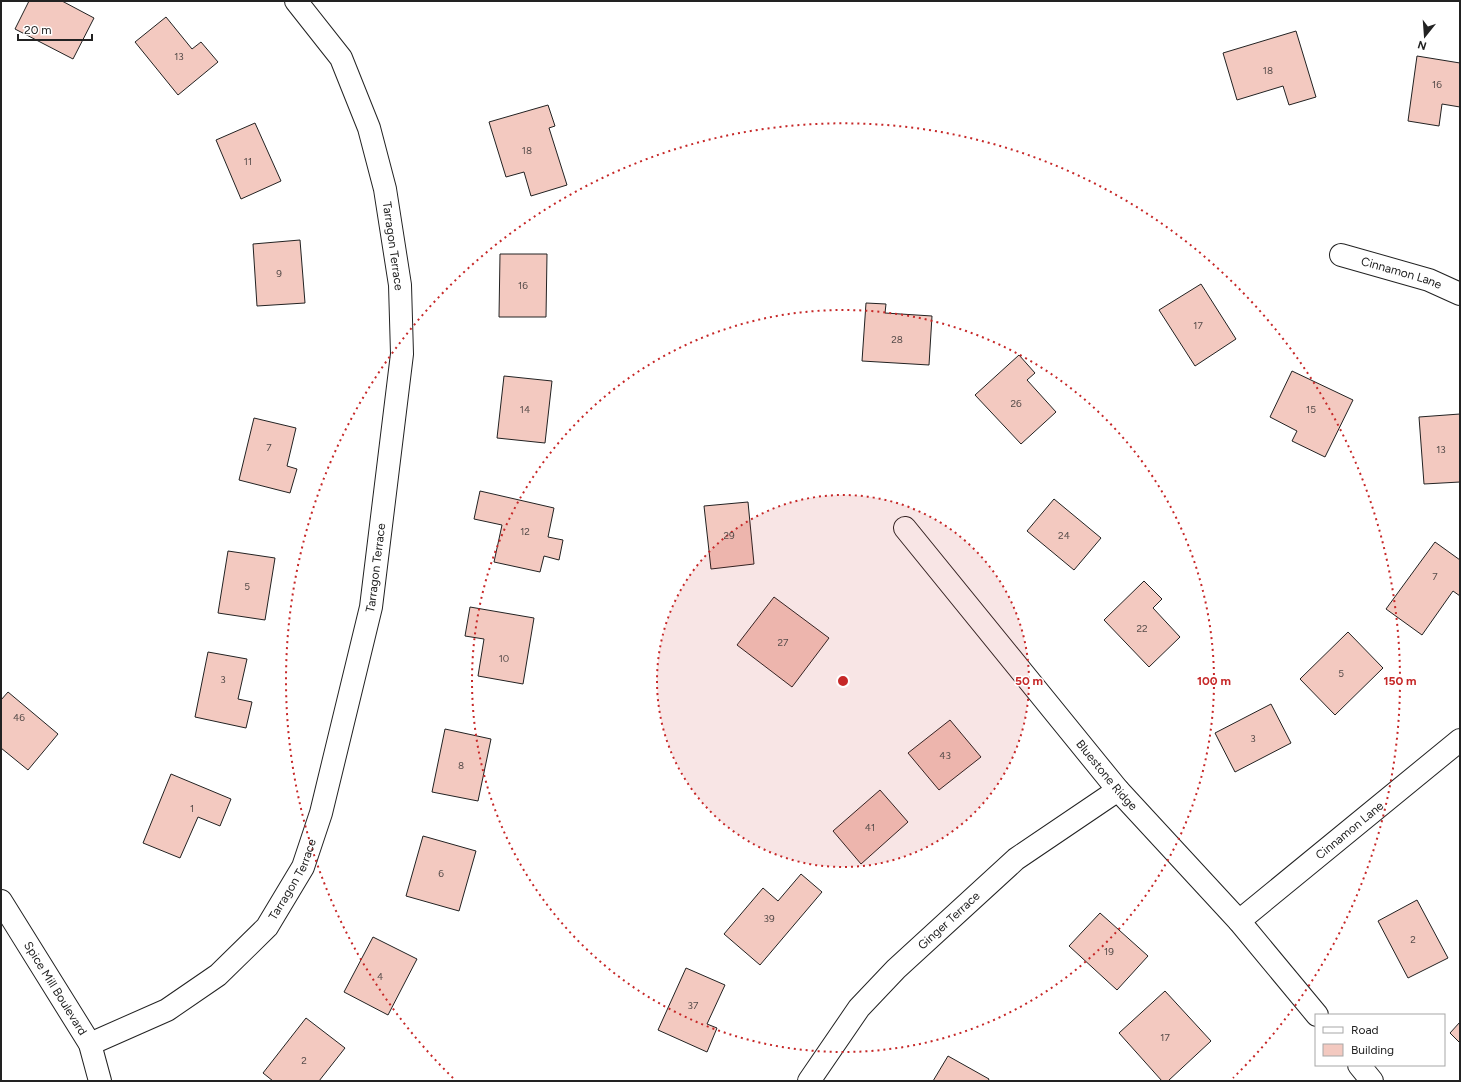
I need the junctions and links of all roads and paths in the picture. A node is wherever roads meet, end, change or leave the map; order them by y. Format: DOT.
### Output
graph roads {
  1 [pos="296,1"];
  2 [pos="1341,255"];
  3 [pos="1460,294"];
  4 [pos="905,528"];
  5 [pos="1460,740"];
  6 [pos="1118,790"];
  7 [pos="1,901"];
  8 [pos="1239,921"];
  9 [pos="1316,1014"];
  10 [pos="90,1044"];
  11 [pos="1360,1066"];
  12 [pos="100,1081"];
  13 [pos="809,1081"];
  14 [pos="1372,1081"];
  1 -- 10 [label="street, Tarragon Terrace"];
  2 -- 3 [label="street, Cinnamon Lane"];
  4 -- 6 [label="street, Bluestone Ridge"];
  5 -- 8 [label="street, Cinnamon Lane"];
  6 -- 8 [label="street, Bluestone Ridge"];
  6 -- 13 [label="street, Ginger Terrace"];
  7 -- 10 [label="street, Spice Mill Boulevard"];
  8 -- 9 [label="street, Bluestone Ridge"];
  10 -- 12 [label="street, Spice Mill Boulevard"];
  11 -- 14 [label="street"];
}
